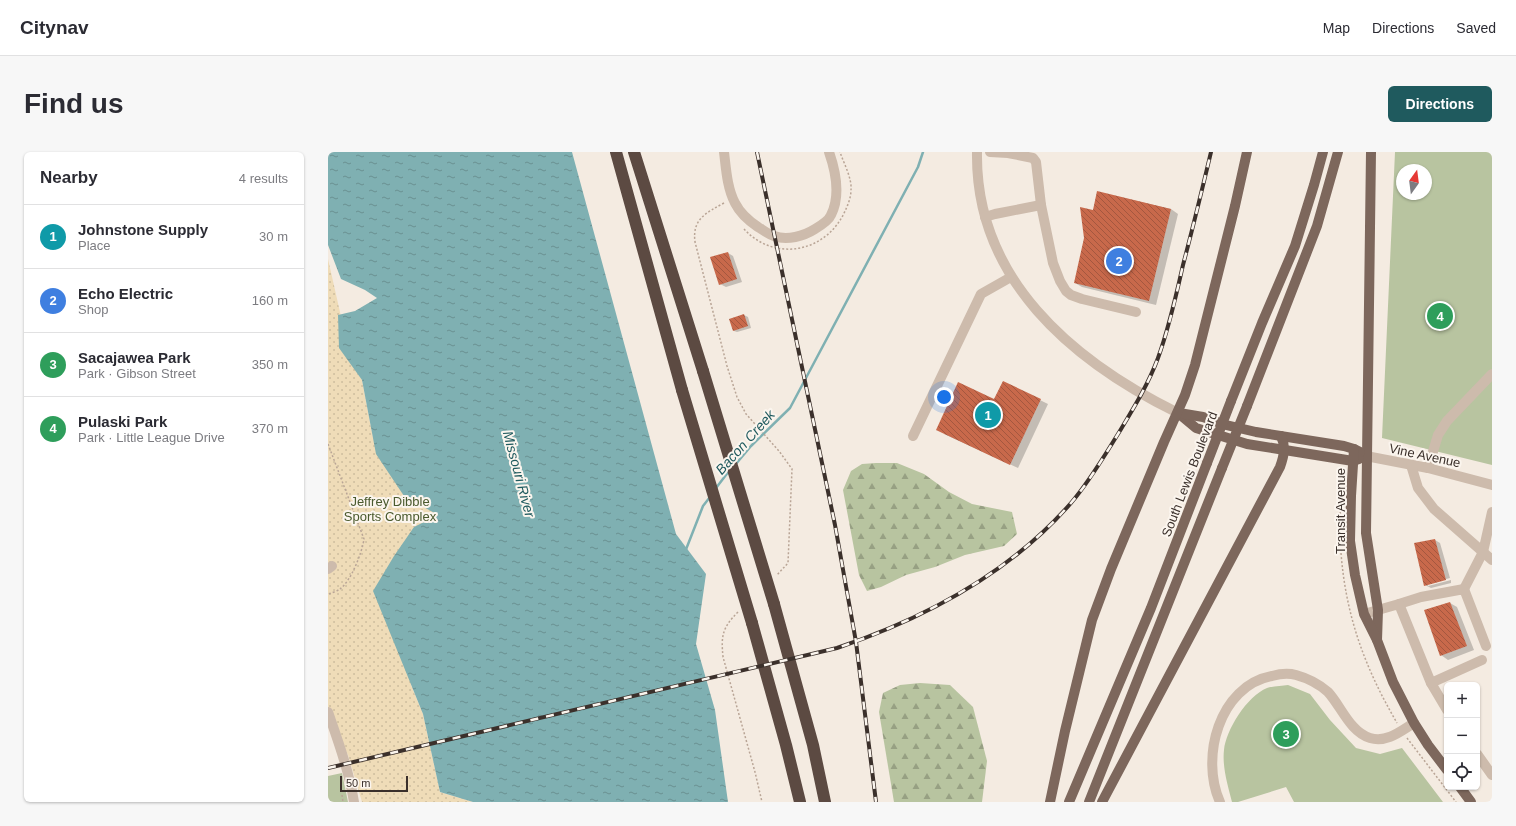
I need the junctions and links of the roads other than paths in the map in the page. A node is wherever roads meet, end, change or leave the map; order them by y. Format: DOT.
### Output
graph roads {
  1 [pos="616,152"];
  2 [pos="634,152"];
  3 [pos="724,152"];
  4 [pos="830,152"];
  5 [pos="977,152"];
  6 [pos="990,152"];
  7 [pos="1247,152"];
  8 [pos="1323,152"];
  9 [pos="1338,152"];
  10 [pos="1371,152"];
  11 [pos="1041,205"];
  12 [pos="985,217"];
  13 [pos="1010,277"];
  14 [pos="1136,312"];
  15 [pos="1492,374"];
  16 [pos="1178,412"];
  17 [pos="913,436"];
  18 [pos="1281,436"];
  19 [pos="1354,449"];
  20 [pos="1285,450"];
  21 [pos="1366,456"];
  22 [pos="1353,461"];
  23 [pos="1411,465"];
  24 [pos="1428,468"];
  25 [pos="1492,485"];
  26 [pos="1492,512"];
  27 [pos="1483,552"];
  28 [pos="1492,560"];
  29 [pos="1464,589"];
  30 [pos="1399,604"];
  31 [pos="1378,610"];
  32 [pos="1364,614"];
  33 [pos="1377,640"];
  34 [pos="1486,646"];
  35 [pos="1482,660"];
  36 [pos="1432,682"];
  37 [pos="1444,704"];
  38 [pos="328,712"];
  39 [pos="1414,722"];
  40 [pos="1480,760"];
  41 [pos="1444,766"];
  42 [pos="1492,775"];
  43 [pos="1462,790"];
  44 [pos="354,802"];
  45 [pos="800,802"];
  46 [pos="825,802"];
  47 [pos="1050,802"];
  48 [pos="1069,802"];
  49 [pos="1089,802"];
  50 [pos="1102,802"];
  51 [pos="1220,802"];
  52 [pos="1471,802"];
  1 -- 45 [label="highway, bridge"];
  2 -- 46 [label="highway, bridge"];
  3 -- 4 [label="street"];
  5 -- 12 [label="street"];
  6 -- 11 [label="street"];
  7 -- 16 [label="main road"];
  8 -- 48 [label="main road, South Lewis Boulevard, bridge"];
  9 -- 49 [label="main road, South Lewis Boulevard, bridge"];
  10 -- 21 [label="main road, Transit Avenue"];
  11 -- 12 [label="street"];
  11 -- 14 [label="street"];
  12 -- 13 [label="street"];
  13 -- 16 [label="street"];
  13 -- 17 [label="street"];
  15 -- 24 [label="street"];
  16 -- 18 [label="main road"];
  16 -- 20 [label="main road"];
  16 -- 47 [label="main road"];
  18 -- 19 [label="main road"];
  18 -- 20 [label="main road"];
  19 -- 21 [label="main road, Vine Avenue"];
  19 -- 22 [label="main road, Transit Avenue"];
  20 -- 22 [label="main road"];
  20 -- 50 [label="main road"];
  21 -- 22 [label="main road"];
  21 -- 23 [label="street, Vine Avenue"];
  21 -- 31 [label="main road, Transit Avenue"];
  22 -- 32 [label="main road, Transit Avenue"];
  23 -- 24 [label="street, Vine Avenue"];
  23 -- 27 [label="street"];
  24 -- 25 [label="street, Vine Avenue"];
  26 -- 27 [label="street"];
  27 -- 28 [label="street"];
  27 -- 29 [label="street"];
  29 -- 30 [label="street"];
  29 -- 34 [label="street"];
  30 -- 31 [label="street"];
  30 -- 36 [label="street"];
  31 -- 32 [label="street"];
  31 -- 33 [label="main road, Transit Avenue"];
  32 -- 33 [label="main road, Transit Avenue"];
  33 -- 39 [label="main road, Transit Avenue"];
  35 -- 36 [label="street"];
  36 -- 37 [label="street"];
  38 -- 44 [label="street"];
  39 -- 41 [label="main road, Transit Avenue"];
  39 -- 51 [label="street"];
  40 -- 42 [label="street"];
  43 -- 52 [label="main road"];
}
